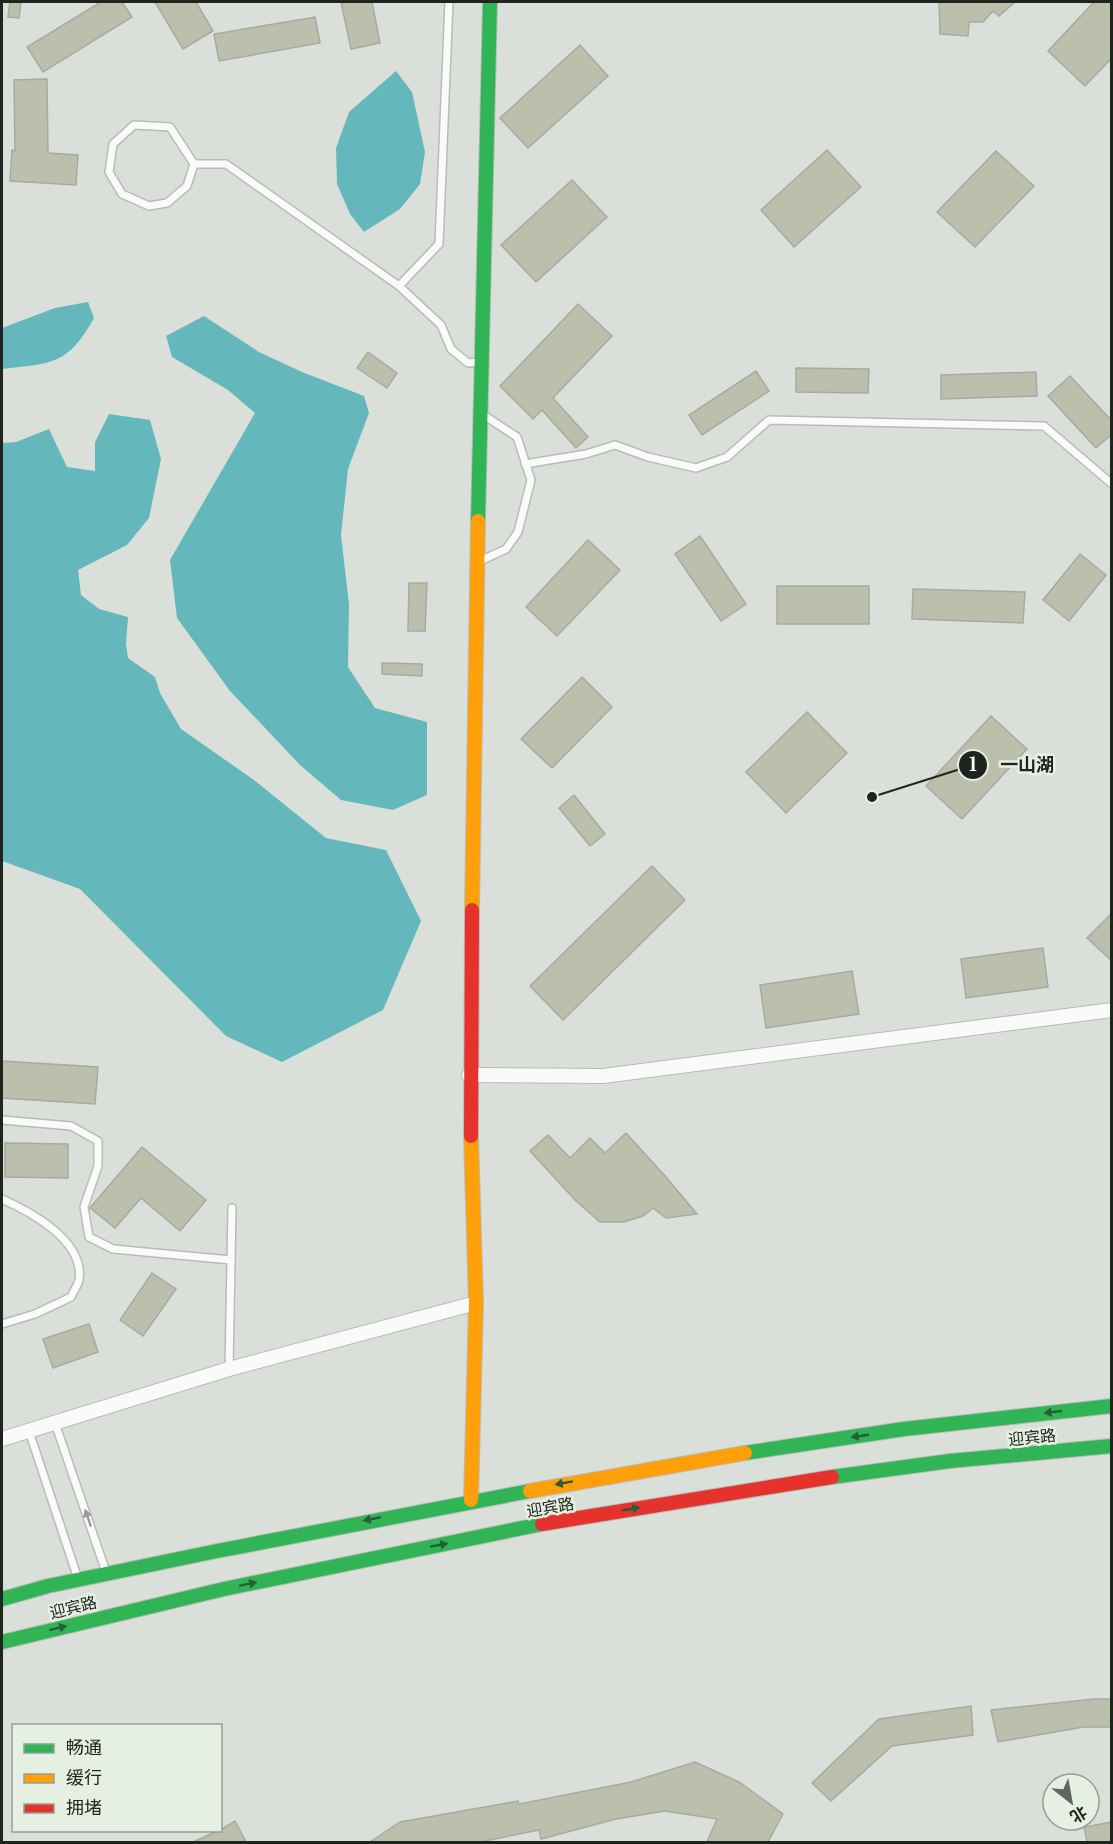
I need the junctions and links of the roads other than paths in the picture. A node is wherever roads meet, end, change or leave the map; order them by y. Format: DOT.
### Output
graph roads {
  1 [pos="449,2"];
  2 [pos="490,2"];
  3 [pos="194,164"];
  4 [pos="399,286"];
  5 [pos="480,362"];
  6 [pos="480,412"];
  7 [pos="525,464"];
  8 [pos="1112,484"];
  9 [pos="477,563"];
  10 [pos="1112,1010"];
  11 [pos="469,1075"];
  12 [pos="2,1120"];
  13 [pos="2,1199"];
  14 [pos="232,1208"];
  15 [pos="231,1260"];
  16 [pos="476,1303"];
  17 [pos="2,1324"];
  18 [pos="229,1369"];
  19 [pos="1112,1406"];
  20 [pos="55,1423"];
  21 [pos="29,1431"];
  22 [pos="2,1439"];
  23 [pos="1112,1446"];
  24 [pos="471,1500"];
  25 [pos="107,1574"];
  26 [pos="79,1580"];
  27 [pos="2,1599"];
  28 [pos="2,1642"];
  1 -- 4 [label="lane"];
  2 -- 5 [label="main road"];
  3 -- 3 [label="lane"];
  3 -- 4 [label="lane"];
  4 -- 5 [label="lane"];
  5 -- 6 [label="main road"];
  6 -- 7 [label="lane"];
  6 -- 9 [label="main road"];
  7 -- 8 [label="lane"];
  7 -- 9 [label="lane"];
  9 -- 11 [label="main road"];
  10 -- 11 [label="street"];
  11 -- 16 [label="main road"];
  12 -- 15 [label="lane"];
  13 -- 17 [label="lane"];
  14 -- 15 [label="lane"];
  15 -- 18 [label="lane"];
  16 -- 18 [label="street"];
  16 -- 24 [label="main road"];
  18 -- 20 [label="street"];
  19 -- 24 [label="main road, 迎宾路, one-way"];
  20 -- 21 [label="street"];
  25 -- 20 [label="lane, one-way"];
  21 -- 22 [label="street"];
  21 -- 26 [label="lane"];
  28 -- 23 [label="main road, 迎宾路, one-way"];
  24 -- 25 [label="main road, 迎宾路, one-way"];
  25 -- 26 [label="main road, 迎宾路"];
  26 -- 27 [label="main road, 迎宾路"];
}
